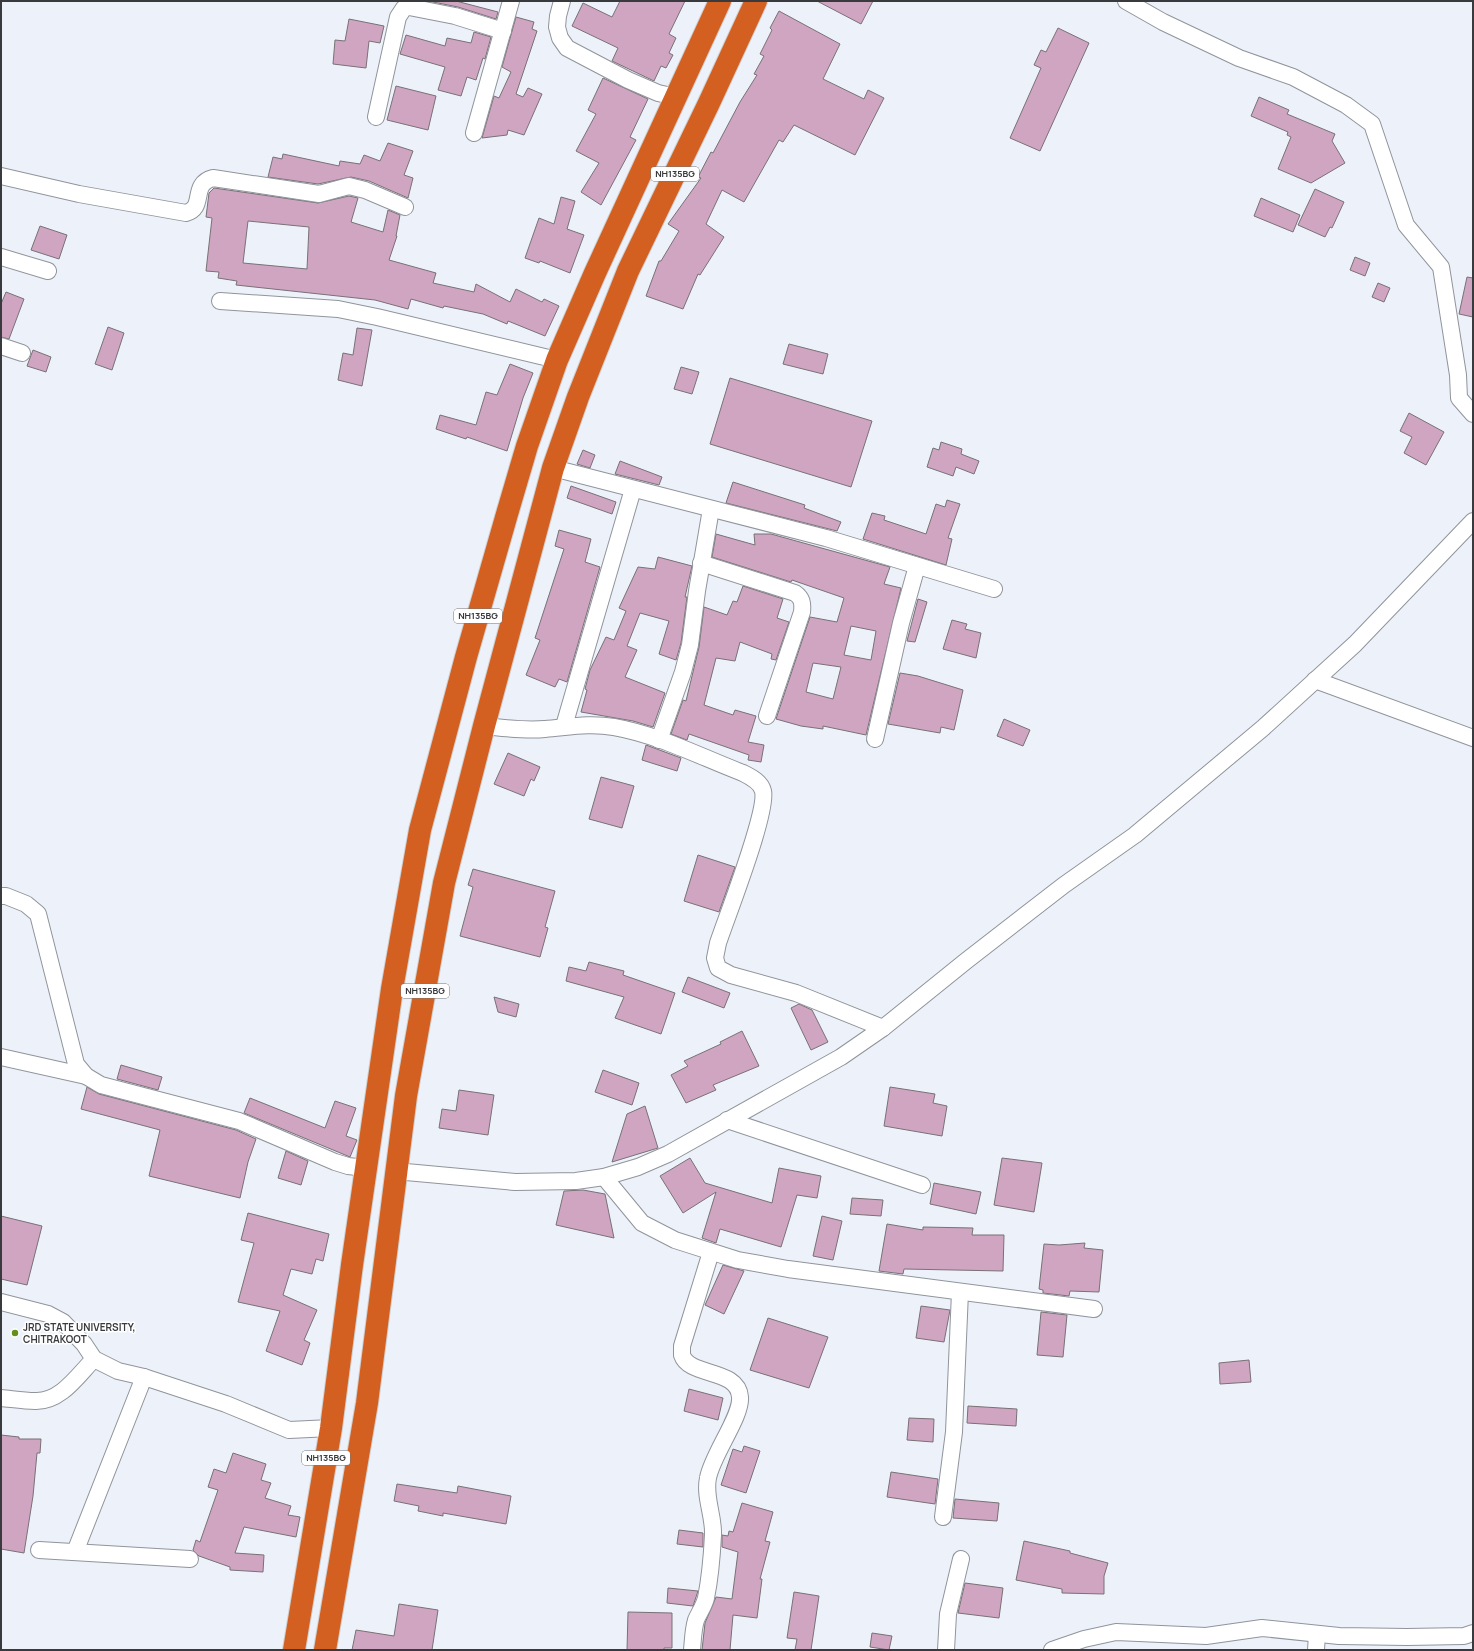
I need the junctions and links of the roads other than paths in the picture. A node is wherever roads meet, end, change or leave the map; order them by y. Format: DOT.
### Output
graph roads {
  1 [pos="511,1"];
  2 [pos="562,1"];
  3 [pos="720,1"];
  4 [pos="756,1"];
  5 [pos="1126,1"];
  6 [pos="503,31"];
  7 [pos="676,97"];
  8 [pos="376,117"];
  9 [pos="474,133"];
  10 [pos="1,176"];
  11 [pos="404,207"];
  12 [pos="1,257"];
  13 [pos="48,271"];
  14 [pos="220,301"];
  15 [pos="1,346"];
  16 [pos="22,353"];
  17 [pos="557,360"];
  18 [pos="1473,414"];
  19 [pos="553,468"];
  20 [pos="633,489"];
  21 [pos="711,509"];
  22 [pos="1473,521"];
  23 [pos="701,564"];
  24 [pos="917,566"];
  25 [pos="994,590"];
  26 [pos="1315,680"];
  27 [pos="767,716"];
  28 [pos="484,726"];
  29 [pos="564,726"];
  30 [pos="1473,738"];
  31 [pos="875,739"];
  32 [pos="659,740"];
  33 [pos="1,896"];
  34 [pos="884,1028"];
  35 [pos="1,1057"];
  36 [pos="86,1076"];
  37 [pos="727,1120"];
  38 [pos="366,1168"];
  39 [pos="395,1170"];
  40 [pos="604,1177"];
  41 [pos="922,1185"];
  42 [pos="711,1252"];
  43 [pos="960,1292"];
  44 [pos="1,1302"];
  45 [pos="1094,1309"];
  46 [pos="94,1359"];
  47 [pos="144,1377"];
  48 [pos="1,1398"];
  49 [pos="331,1428"];
  50 [pos="943,1517"];
  51 [pos="39,1550"];
  52 [pos="76,1552"];
  53 [pos="190,1559"];
  54 [pos="961,1559"];
  55 [pos="1473,1633"];
  56 [pos="1317,1634"];
  57 [pos="1406,1644"];
  58 [pos="294,1650"];
  59 [pos="325,1650"];
  60 [pos="692,1650"];
  61 [pos="946,1650"];
  62 [pos="1052,1650"];
  63 [pos="1316,1650"];
  1 -- 6 [label="street"];
  2 -- 7 [label="street"];
  3 -- 7 [label="highway, NH135BG"];
  4 -- 19 [label="highway, NH135BG"];
  5 -- 18 [label="street"];
  6 -- 8 [label="street"];
  6 -- 9 [label="street"];
  7 -- 17 [label="highway, NH135BG"];
  10 -- 11 [label="street"];
  12 -- 13 [label="street"];
  14 -- 17 [label="street"];
  15 -- 16 [label="street"];
  17 -- 38 [label="highway, NH135BG"];
  19 -- 20 [label="street"];
  19 -- 28 [label="highway, NH135BG"];
  20 -- 21 [label="street"];
  20 -- 29 [label="street"];
  21 -- 23 [label="street"];
  21 -- 24 [label="street"];
  22 -- 26 [label="street"];
  23 -- 27 [label="street"];
  23 -- 32 [label="street"];
  24 -- 25 [label="street"];
  24 -- 31 [label="street"];
  26 -- 30 [label="street"];
  26 -- 34 [label="street"];
  28 -- 29 [label="street"];
  28 -- 39 [label="highway, NH135BG"];
  29 -- 32 [label="street"];
  32 -- 34 [label="street"];
  33 -- 36 [label="street"];
  34 -- 37 [label="street"];
  35 -- 36 [label="street"];
  36 -- 38 [label="street"];
  37 -- 40 [label="street"];
  37 -- 41 [label="street"];
  38 -- 49 [label="highway, NH135BG"];
  39 -- 40 [label="street"];
  39 -- 59 [label="highway, NH135BG"];
  40 -- 42 [label="street"];
  42 -- 43 [label="street"];
  42 -- 60 [label="street"];
  43 -- 45 [label="street"];
  43 -- 50 [label="street"];
  44 -- 46 [label="street"];
  46 -- 47 [label="street"];
  46 -- 48 [label="street"];
  47 -- 49 [label="street"];
  47 -- 52 [label="street"];
  49 -- 58 [label="highway, NH135BG"];
  51 -- 52 [label="street"];
  52 -- 53 [label="street"];
  54 -- 61 [label="street"];
  55 -- 57 [label="street"];
  56 -- 57 [label="street"];
  56 -- 62 [label="street"];
  56 -- 63 [label="street"];
}
